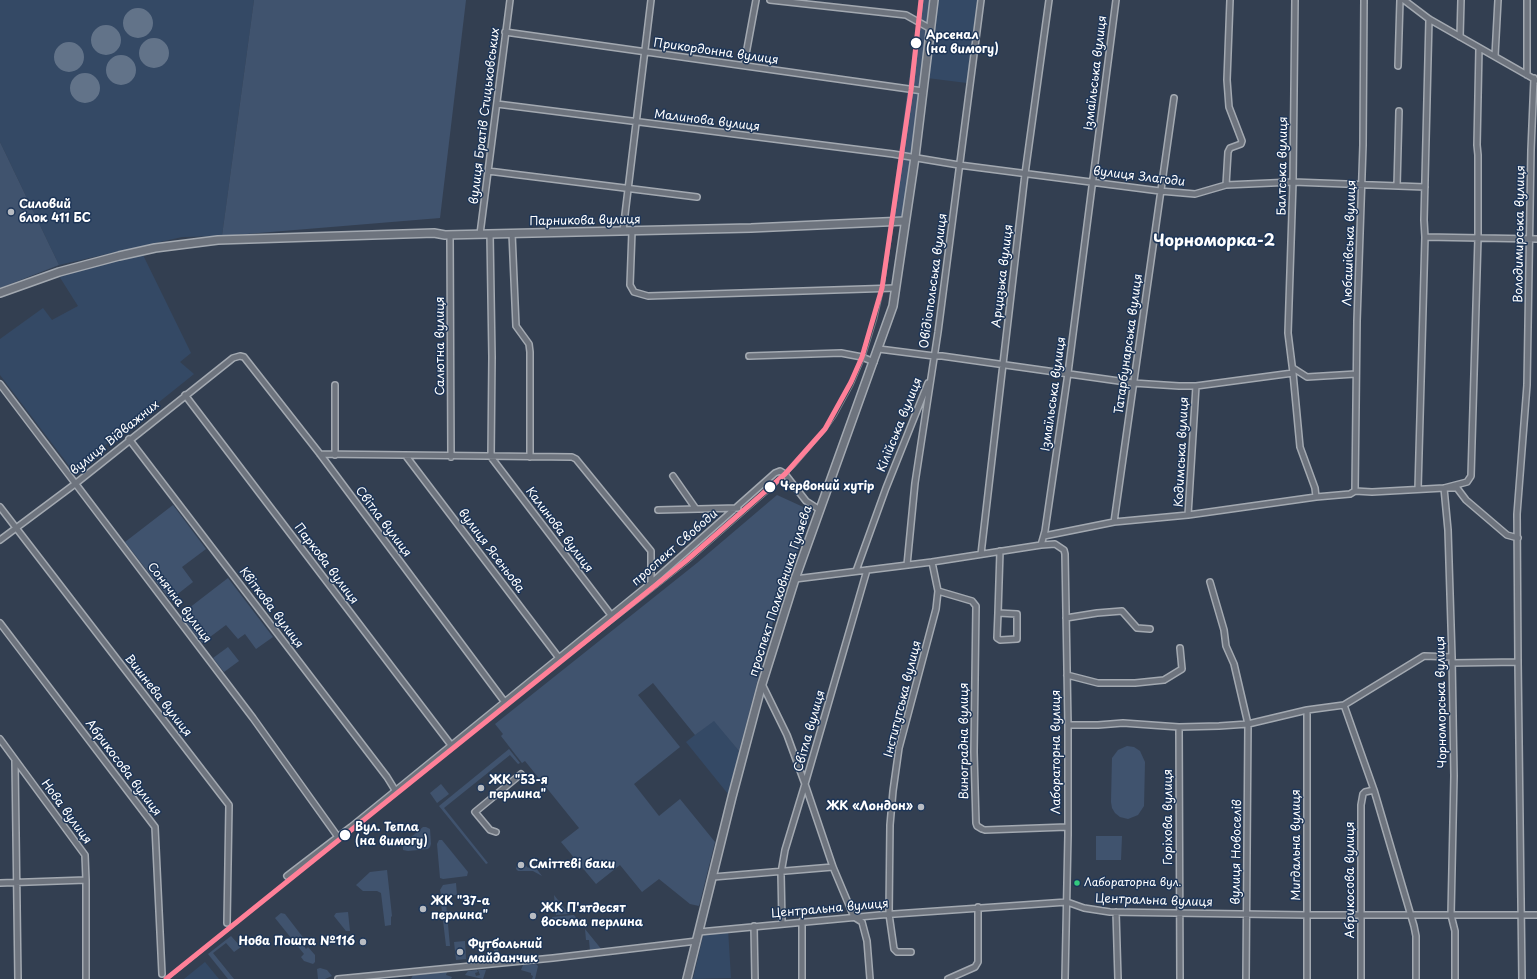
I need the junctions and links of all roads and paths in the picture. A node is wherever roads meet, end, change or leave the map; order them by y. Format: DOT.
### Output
graph roads {
  1 [pos="510,0"];
  2 [pos="651,0"];
  3 [pos="756,0"];
  4 [pos="770,0"];
  5 [pos="934,0"];
  6 [pos="981,0"];
  7 [pos="1049,0"];
  8 [pos="1116,0"];
  9 [pos="1230,0"];
  10 [pos="1295,0"];
  11 [pos="1364,0"];
  12 [pos="1400,0"];
  13 [pos="1404,0"];
  14 [pos="1462,0"];
  15 [pos="1498,0"];
  16 [pos="1527,0"];
  17 [pos="1429,19"];
  18 [pos="931,29"];
  19 [pos="505,32"];
  20 [pos="1460,37"];
  21 [pos="1479,48"];
  22 [pos="644,52"];
  23 [pos="1495,56"];
  24 [pos="744,66"];
  25 [pos="1398,66"];
  26 [pos="1527,74"];
  27 [pos="1535,79"];
  28 [pos="923,91"];
  29 [pos="1174,98"];
  30 [pos="497,104"];
  31 [pos="1399,112"];
  32 [pos="636,122"];
  33 [pos="914,157"];
  34 [pos="959,165"];
  35 [pos="488,171"];
  36 [pos="1025,174"];
  37 [pos="1092,182"];
  38 [pos="1293,182"];
  39 [pos="1226,185"];
  40 [pos="1361,185"];
  41 [pos="1397,186"];
  42 [pos="1425,187"];
  43 [pos="628,188"];
  44 [pos="1160,191"];
  45 [pos="697,197"];
  46 [pos="905,221"];
  47 [pos="623,231"];
  48 [pos="632,231"];
  49 [pos="512,233"];
  50 [pos="480,234"];
  51 [pos="490,234"];
  52 [pos="450,235"];
  53 [pos="1425,237"];
  54 [pos="1478,238"];
  55 [pos="1530,239"];
  56 [pos="1537,239"];
  57 [pos="896,288"];
  58 [pos="0,292"];
  59 [pos="879,349"];
  60 [pos="749,356"];
  61 [pos="934,356"];
  62 [pos="244,358"];
  63 [pos="874,362"];
  64 [pos="1003,365"];
  65 [pos="1293,370"];
  66 [pos="1068,373"];
  67 [pos="1356,374"];
  68 [pos="931,376"];
  69 [pos="1133,383"];
  70 [pos="0,384"];
  71 [pos="335,385"];
  72 [pos="1196,386"];
  73 [pos="185,394"];
  74 [pos="129,439"];
  75 [pos="320,454"];
  76 [pos="335,455"];
  77 [pos="406,456"];
  78 [pos="451,457"];
  79 [pos="491,457"];
  80 [pos="530,457"];
  81 [pos="673,476"];
  82 [pos="75,484"];
  83 [pos="1444,488"];
  84 [pos="1355,489"];
  85 [pos="1418,489"];
  86 [pos="1316,497"];
  87 [pos="0,507"];
  88 [pos="738,508"];
  89 [pos="696,509"];
  90 [pos="658,510"];
  91 [pos="820,510"];
  92 [pos="1188,515"];
  93 [pos="1114,522"];
  94 [pos="16,528"];
  95 [pos="1044,536"];
  96 [pos="1518,538"];
  97 [pos="0,540"];
  98 [pos="1041,545"];
  99 [pos="1000,551"];
  100 [pos="981,554"];
  101 [pos="932,562"];
  102 [pos="907,565"];
  103 [pos="867,570"];
  104 [pos="856,571"];
  105 [pos="795,579"];
  106 [pos="1210,582"];
  107 [pos="651,583"];
  108 [pos="938,592"];
  109 [pos="998,612"];
  110 [pos="611,615"];
  111 [pos="1066,618"];
  112 [pos="0,623"];
  113 [pos="1150,629"];
  114 [pos="1180,648"];
  115 [pos="1452,657"];
  116 [pos="559,658"];
  117 [pos="1518,662"];
  118 [pos="1452,663"];
  119 [pos="1067,675"];
  120 [pos="762,684"];
  121 [pos="504,701"];
  122 [pos="1344,705"];
  123 [pos="1307,710"];
  124 [pos="1248,724"];
  125 [pos="1068,725"];
  126 [pos="1179,727"];
  127 [pos="0,739"];
  128 [pos="451,745"];
  129 [pos="16,761"];
  130 [pos="521,774"];
  131 [pos="805,784"];
  132 [pos="395,790"];
  133 [pos="1374,790"];
  134 [pos="1067,828"];
  135 [pos="496,832"];
  136 [pos="338,837"];
  137 [pos="833,867"];
  138 [pos="781,871"];
  139 [pos="287,876"];
  140 [pos="712,877"];
  141 [pos="86,880"];
  142 [pos="17,882"];
  143 [pos="0,883"];
  144 [pos="1066,902"];
  145 [pos="978,907"];
  146 [pos="1116,912"];
  147 [pos="1180,912"];
  148 [pos="1246,913"];
  149 [pos="889,914"];
  150 [pos="1307,915"];
  151 [pos="1361,915"];
  152 [pos="1411,915"];
  153 [pos="1451,915"];
  154 [pos="1522,915"];
  155 [pos="1537,915"];
  156 [pos="854,917"];
  157 [pos="802,921"];
  158 [pos="227,923"];
  159 [pos="782,923"];
  160 [pos="754,926"];
  161 [pos="700,932"];
  162 [pos="697,941"];
  163 [pos="911,952"];
  164 [pos="162,974"];
  165 [pos="18,979"];
  166 [pos="86,979"];
  167 [pos="338,979"];
  168 [pos="687,979"];
  169 [pos="755,979"];
  170 [pos="802,979"];
  171 [pos="870,979"];
  172 [pos="948,979"];
  173 [pos="1065,979"];
  174 [pos="1118,979"];
  175 [pos="1180,979"];
  176 [pos="1246,979"];
  177 [pos="1307,979"];
  178 [pos="1361,979"];
  179 [pos="1416,979"];
  180 [pos="1455,979"];
  181 [pos="1522,979"];
  1 -- 19 [label="street, вулиця Братів Стицьковських"];
  2 -- 22 [label="street"];
  3 -- 24 [label="street"];
  4 -- 18 [label="street"];
  5 -- 18 [label="main road, проспект Полковника Гуляєва"];
  6 -- 34 [label="street, Овідіопольська вулиця"];
  7 -- 36 [label="street, Арцизька вулиця"];
  8 -- 37 [label="street, Ізмаїльська вулиця"];
  9 -- 39 [label="street"];
  10 -- 38 [label="street, Балтська вулиця"];
  11 -- 40 [label="street, Любашівська вулиця"];
  12 -- 25 [label="street"];
  13 -- 17 [label="street"];
  14 -- 20 [label="street"];
  15 -- 23 [label="street"];
  16 -- 26 [label="street"];
  17 -- 20 [label="street"];
  17 -- 42 [label="street"];
  18 -- 28 [label="main road, проспект Полковника Гуляєва"];
  19 -- 22 [label="street, Прикордонна вулиця"];
  19 -- 30 [label="street, вулиця Братів Стицьковських"];
  20 -- 21 [label="street"];
  21 -- 23 [label="street"];
  21 -- 54 [label="street"];
  22 -- 24 [label="street, Прикордонна вулиця"];
  22 -- 32 [label="street"];
  23 -- 26 [label="street"];
  24 -- 28 [label="street, Прикордонна вулиця"];
  26 -- 27 [label="street"];
  27 -- 55 [label="street, Володимирська вулиця"];
  28 -- 33 [label="main road, проспект Полковника Гуляєва"];
  29 -- 44 [label="street, Татарбунарська вулиця"];
  30 -- 32 [label="street, Малинова вулиця"];
  30 -- 35 [label="street, вулиця Братів Стицьковських"];
  31 -- 41 [label="street"];
  32 -- 33 [label="street, Малинова вулиця"];
  32 -- 43 [label="street"];
  33 -- 34 [label="street, вулиця Злагоди"];
  33 -- 46 [label="main road, проспект Полковника Гуляєва"];
  34 -- 36 [label="street, вулиця Злагоди"];
  34 -- 61 [label="street, Овідіопольська вулиця"];
  35 -- 43 [label="street"];
  35 -- 50 [label="street, вулиця Братів Стицьковських"];
  36 -- 37 [label="street, вулиця Злагоди"];
  36 -- 64 [label="street, Арцизька вулиця"];
  37 -- 44 [label="street, вулиця Злагоди"];
  37 -- 66 [label="street, Ізмаїльська вулиця"];
  38 -- 39 [label="street, вулиця Злагоди"];
  38 -- 40 [label="street, вулиця Злагоди"];
  38 -- 65 [label="street, Балтська вулиця"];
  39 -- 44 [label="street, вулиця Злагоди"];
  40 -- 41 [label="street, вулиця Злагоди"];
  40 -- 67 [label="street, Любашівська вулиця"];
  41 -- 42 [label="street, вулиця Злагоди"];
  42 -- 53 [label="street"];
  43 -- 45 [label="street"];
  43 -- 47 [label="street"];
  44 -- 69 [label="street, Татарбунарська вулиця"];
  46 -- 48 [label="main road, Парникова вулиця"];
  46 -- 57 [label="main road, проспект Полковника Гуляєва"];
  47 -- 48 [label="main road, Парникова вулиця"];
  47 -- 49 [label="main road, Парникова вулиця"];
  48 -- 57 [label="street"];
  49 -- 51 [label="main road, Парникова вулиця"];
  49 -- 80 [label="street"];
  50 -- 51 [label="main road, Парникова вулиця"];
  50 -- 52 [label="main road, Парникова вулиця"];
  51 -- 79 [label="street"];
  52 -- 58 [label="main road, Парникова вулиця"];
  52 -- 78 [label="street, Салютна вулиця"];
  53 -- 54 [label="street"];
  53 -- 85 [label="street"];
  54 -- 55 [label="street"];
  54 -- 83 [label="street"];
  55 -- 56 [label="street"];
  55 -- 96 [label="street, Володимирська вулиця"];
  57 -- 59 [label="main road, проспект Полковника Гуляєва"];
  59 -- 61 [label="street"];
  59 -- 63 [label="main road, проспект Полковника Гуляєва"];
  60 -- 63 [label="street"];
  61 -- 64 [label="street"];
  61 -- 68 [label="street, Овідіопольська вулиця"];
  62 -- 73 [label="street, вулиця Відважних"];
  62 -- 75 [label="street, Світла вулиця"];
  63 -- 91 [label="main road, проспект Полковника Гуляєва"];
  64 -- 66 [label="street"];
  64 -- 100 [label="street, Арцизька вулиця"];
  65 -- 67 [label="street"];
  65 -- 72 [label="street"];
  65 -- 86 [label="street, Балтська вулиця"];
  66 -- 69 [label="street"];
  66 -- 95 [label="street, Ізмаїльська вулиця"];
  67 -- 84 [label="street, Любашівська вулиця"];
  68 -- 102 [label="street, Овідіопольська вулиця"];
  68 -- 104 [label="street, Кілійська вулиця"];
  69 -- 72 [label="street"];
  69 -- 93 [label="street, Татарбунарська вулиця"];
  70 -- 82 [label="street, Сонячна вулиця"];
  71 -- 76 [label="street"];
  72 -- 92 [label="street, Кодимська вулиця"];
  73 -- 74 [label="street, вулиця Відважних"];
  73 -- 128 [label="street, Паркова вулиця"];
  74 -- 82 [label="street, вулиця Відважних"];
  74 -- 132 [label="street, Квіткова вулиця"];
  75 -- 76 [label="street"];
  75 -- 121 [label="street, Світла вулиця"];
  76 -- 77 [label="street"];
  77 -- 78 [label="street"];
  77 -- 116 [label="street, вулиця Ясеньова"];
  78 -- 79 [label="street"];
  79 -- 80 [label="street"];
  79 -- 110 [label="street, Калинова вулиця"];
  80 -- 107 [label="street"];
  81 -- 89 [label="street"];
  82 -- 94 [label="street, вулиця Відважних"];
  82 -- 136 [label="street, Сонячна вулиця"];
  83 -- 85 [label="street"];
  83 -- 96 [label="street"];
  83 -- 115 [label="street, Чорноморська вулиця"];
  84 -- 85 [label="street"];
  84 -- 86 [label="street"];
  86 -- 92 [label="street"];
  87 -- 94 [label="street, Вишнева вулиця"];
  88 -- 89 [label="street"];
  88 -- 91 [label="street, проспект Свободи"];
  88 -- 107 [label="street, проспект Свободи"];
  89 -- 90 [label="street"];
  91 -- 105 [label="main road, проспект Полковника Гуляєва"];
  92 -- 93 [label="street, Кодимська вулиця"];
  93 -- 95 [label="street"];
  94 -- 97 [label="street, вулиця Відважних"];
  94 -- 158 [label="street, Вишнева вулиця"];
  95 -- 98 [label="street, Ізмаїльська вулиця"];
  96 -- 117 [label="street, Володимирська вулиця"];
  98 -- 99 [label="street"];
  98 -- 111 [label="street, Лабораторна вулиця"];
  99 -- 100 [label="street"];
  99 -- 109 [label="street"];
  100 -- 101 [label="street"];
  101 -- 102 [label="street"];
  101 -- 108 [label="street, Інститутська вулиця"];
  102 -- 103 [label="street"];
  103 -- 104 [label="street"];
  103 -- 131 [label="street, Світла вулиця"];
  104 -- 105 [label="street"];
  105 -- 120 [label="main road, проспект Полковника Гуляєва"];
  106 -- 124 [label="street, вулиця Новоселів"];
  107 -- 110 [label="street, проспект Свободи"];
  108 -- 134 [label="street, Виноградна вулиця"];
  108 -- 149 [label="street, Інститутська вулиця"];
  109 -- 109 [label="street"];
  110 -- 116 [label="street, проспект Свободи"];
  111 -- 113 [label="street"];
  111 -- 119 [label="street, Лабораторна вулиця"];
  112 -- 164 [label="street, Абрикосова вулиця"];
  114 -- 119 [label="street"];
  115 -- 118 [label="street, Чорноморська вулиця"];
  115 -- 122 [label="street"];
  116 -- 121 [label="street, проспект Свободи"];
  117 -- 118 [label="street"];
  117 -- 154 [label="street, Володимирська вулиця"];
  118 -- 153 [label="street, Чорноморська вулиця"];
  119 -- 125 [label="street, Лабораторна вулиця"];
  120 -- 131 [label="street"];
  120 -- 140 [label="main road, проспект Полковника Гуляєва"];
  121 -- 128 [label="street, проспект Свободи"];
  122 -- 123 [label="street"];
  122 -- 133 [label="street"];
  123 -- 124 [label="street"];
  123 -- 150 [label="street, Мигдальна вулиця"];
  124 -- 126 [label="street"];
  124 -- 148 [label="street, вулиця Новоселів"];
  125 -- 126 [label="street"];
  125 -- 134 [label="street, Лабораторна вулиця"];
  126 -- 147 [label="street, Горіхова вулиця"];
  127 -- 129 [label="street, Нова вулиця"];
  128 -- 132 [label="street, проспект Свободи"];
  129 -- 141 [label="street, Нова вулиця"];
  129 -- 142 [label="street"];
  130 -- 135 [label="street"];
  131 -- 137 [label="street, Світла вулиця"];
  131 -- 138 [label="street"];
  132 -- 136 [label="street, проспект Свободи"];
  133 -- 151 [label="street, Абрикосова вулиця"];
  133 -- 152 [label="street"];
  134 -- 144 [label="street, Лабораторна вулиця"];
  136 -- 139 [label="street, проспект Свободи"];
  137 -- 138 [label="street"];
  137 -- 156 [label="street, Світла вулиця"];
  138 -- 140 [label="street"];
  138 -- 159 [label="street"];
  140 -- 161 [label="main road, проспект Полковника Гуляєва"];
  141 -- 142 [label="street"];
  141 -- 166 [label="street, Нова вулиця"];
  142 -- 143 [label="street"];
  142 -- 165 [label="street"];
  144 -- 145 [label="street, Центральна вулиця"];
  144 -- 146 [label="street, Центральна вулиця"];
  144 -- 173 [label="street, Лабораторна вулиця"];
  145 -- 149 [label="street, Центральна вулиця"];
  145 -- 172 [label="street"];
  146 -- 147 [label="street, Центральна вулиця"];
  146 -- 174 [label="street"];
  147 -- 148 [label="street, Центральна вулиця"];
  147 -- 175 [label="street, Горіхова вулиця"];
  148 -- 150 [label="street, Центральна вулиця"];
  148 -- 176 [label="street, вулиця Новоселів"];
  149 -- 156 [label="street, Центральна вулиця"];
  149 -- 163 [label="street, Інститутська вулиця"];
  150 -- 151 [label="street, Центральна вулиця"];
  150 -- 177 [label="street, Мигдальна вулиця"];
  151 -- 152 [label="street, Центральна вулиця"];
  151 -- 178 [label="street, Абрикосова вулиця"];
  152 -- 153 [label="street, Центральна вулиця"];
  152 -- 179 [label="street"];
  153 -- 154 [label="street, Центральна вулиця"];
  153 -- 180 [label="street, Чорноморська вулиця"];
  154 -- 155 [label="street, Центральна вулиця"];
  154 -- 181 [label="street, Володимирська вулиця"];
  156 -- 157 [label="street, Центральна вулиця"];
  156 -- 171 [label="street, Світла вулиця"];
  157 -- 159 [label="street, Центральна вулиця"];
  157 -- 170 [label="street"];
  159 -- 160 [label="street, Центральна вулиця"];
  160 -- 161 [label="street, Центральна вулиця"];
  160 -- 169 [label="street"];
  161 -- 162 [label="main road, проспект Полковника Гуляєва"];
  162 -- 167 [label="street"];
  162 -- 168 [label="main road, проспект Полковника Гуляєва"];
}
